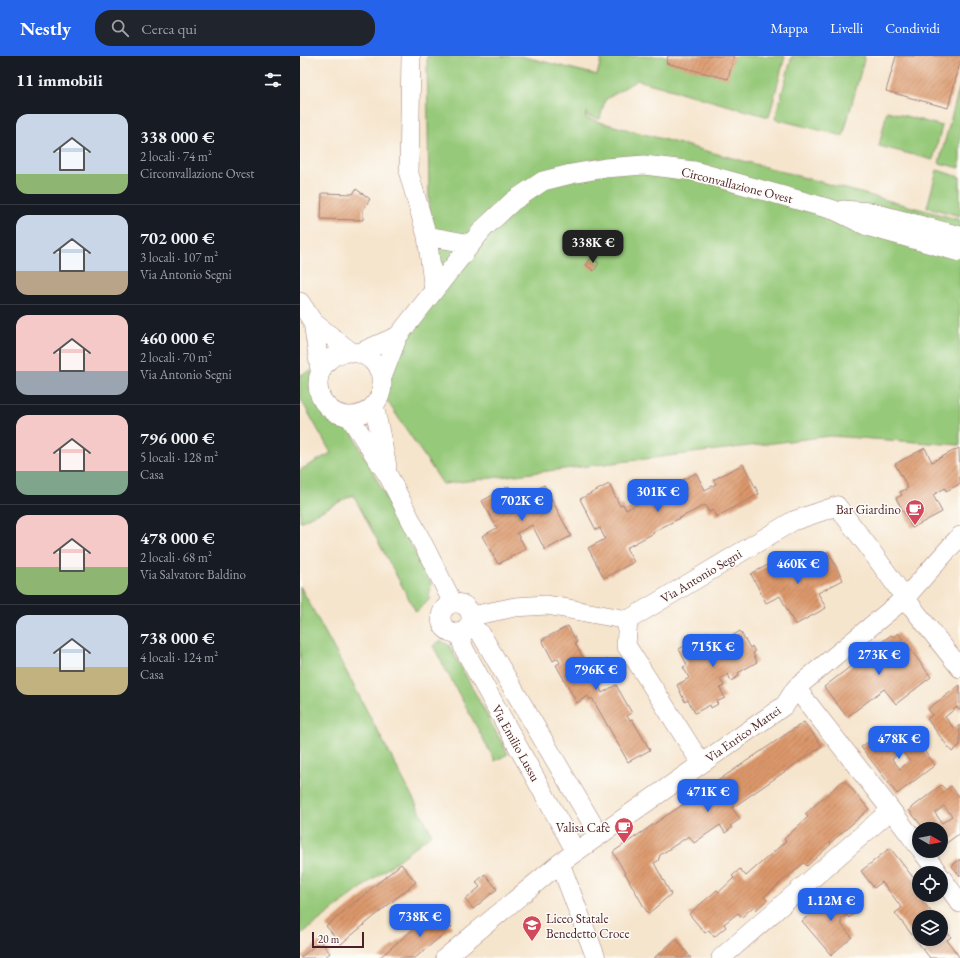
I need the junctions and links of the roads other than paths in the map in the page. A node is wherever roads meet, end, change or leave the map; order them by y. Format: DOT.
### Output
graph roads {
  1 [pos="411,56"];
  2 [pos="834,210"];
  3 [pos="427,236"];
  4 [pos="960,236"];
  5 [pos="471,244"];
  6 [pos="960,252"];
  7 [pos="434,291"];
  8 [pos="300,302"];
  9 [pos="313,322"];
  10 [pos="398,336"];
  11 [pos="355,352"];
  12 [pos="320,370"];
  13 [pos="382,380"];
  14 [pos="374,405"];
  15 [pos="349,416"];
  16 [pos="389,477"];
  17 [pos="960,536"];
  18 [pos="905,598"];
  19 [pos="452,603"];
  20 [pos="628,620"];
  21 [pos="467,625"];
  22 [pos="957,658"];
  23 [pos="796,688"];
  24 [pos="701,763"];
  25 [pos="892,810"];
  26 [pos="599,835"];
  27 [pos="912,837"];
  28 [pos="576,852"];
  29 [pos="560,863"];
  30 [pos="948,887"];
  31 [pos="960,903"];
  32 [pos="445,958"];
  33 [pos="596,958"];
  34 [pos="721,958"];
  1 -- 3 [label="street"];
  2 -- 4 [label="street, Circonvallazione Ovest"];
  2 -- 5 [label="street, Circonvallazione Ovest"];
  2 -- 6 [label="street, Circonvallazione Ovest"];
  3 -- 5 [label="street"];
  3 -- 7 [label="street"];
  5 -- 7 [label="street, Circonvallazione Ovest"];
  7 -- 10 [label="street, Circonvallazione Ovest"];
  8 -- 9 [label="street"];
  9 -- 11 [label="street"];
  9 -- 12 [label="street"];
  10 -- 11 [label="street, Circonvallazione Ovest"];
  10 -- 13 [label="street, Circonvallazione Ovest"];
  11 -- 12 [label="street"];
  11 -- 13 [label="street"];
  12 -- 15 [label="street"];
  13 -- 14 [label="street"];
  14 -- 15 [label="street"];
  14 -- 16 [label="street"];
  15 -- 16 [label="street"];
  16 -- 19 [label="street"];
  17 -- 18 [label="street, Via Enrico Mattei"];
  18 -- 20 [label="street, Via Antonio Segni"];
  18 -- 22 [label="street"];
  18 -- 23 [label="street, Via Enrico Mattei"];
  19 -- 21 [label="street"];
  19 -- 21 [label="street"];
  20 -- 21 [label="street"];
  20 -- 24 [label="street"];
  21 -- 26 [label="street, Via Emilio Lussu"];
  21 -- 28 [label="street, Via Emilio Lussu"];
  23 -- 24 [label="street, Via Enrico Mattei"];
  23 -- 25 [label="street"];
  24 -- 26 [label="street, Via Enrico Mattei"];
  25 -- 27 [label="street"];
  25 -- 34 [label="street"];
  26 -- 28 [label="street, Via Enrico Mattei"];
  28 -- 29 [label="street, Via Enrico Mattei"];
  29 -- 32 [label="street, Via Enrico Mattei"];
  29 -- 33 [label="street"];
  30 -- 31 [label="street"];
}
